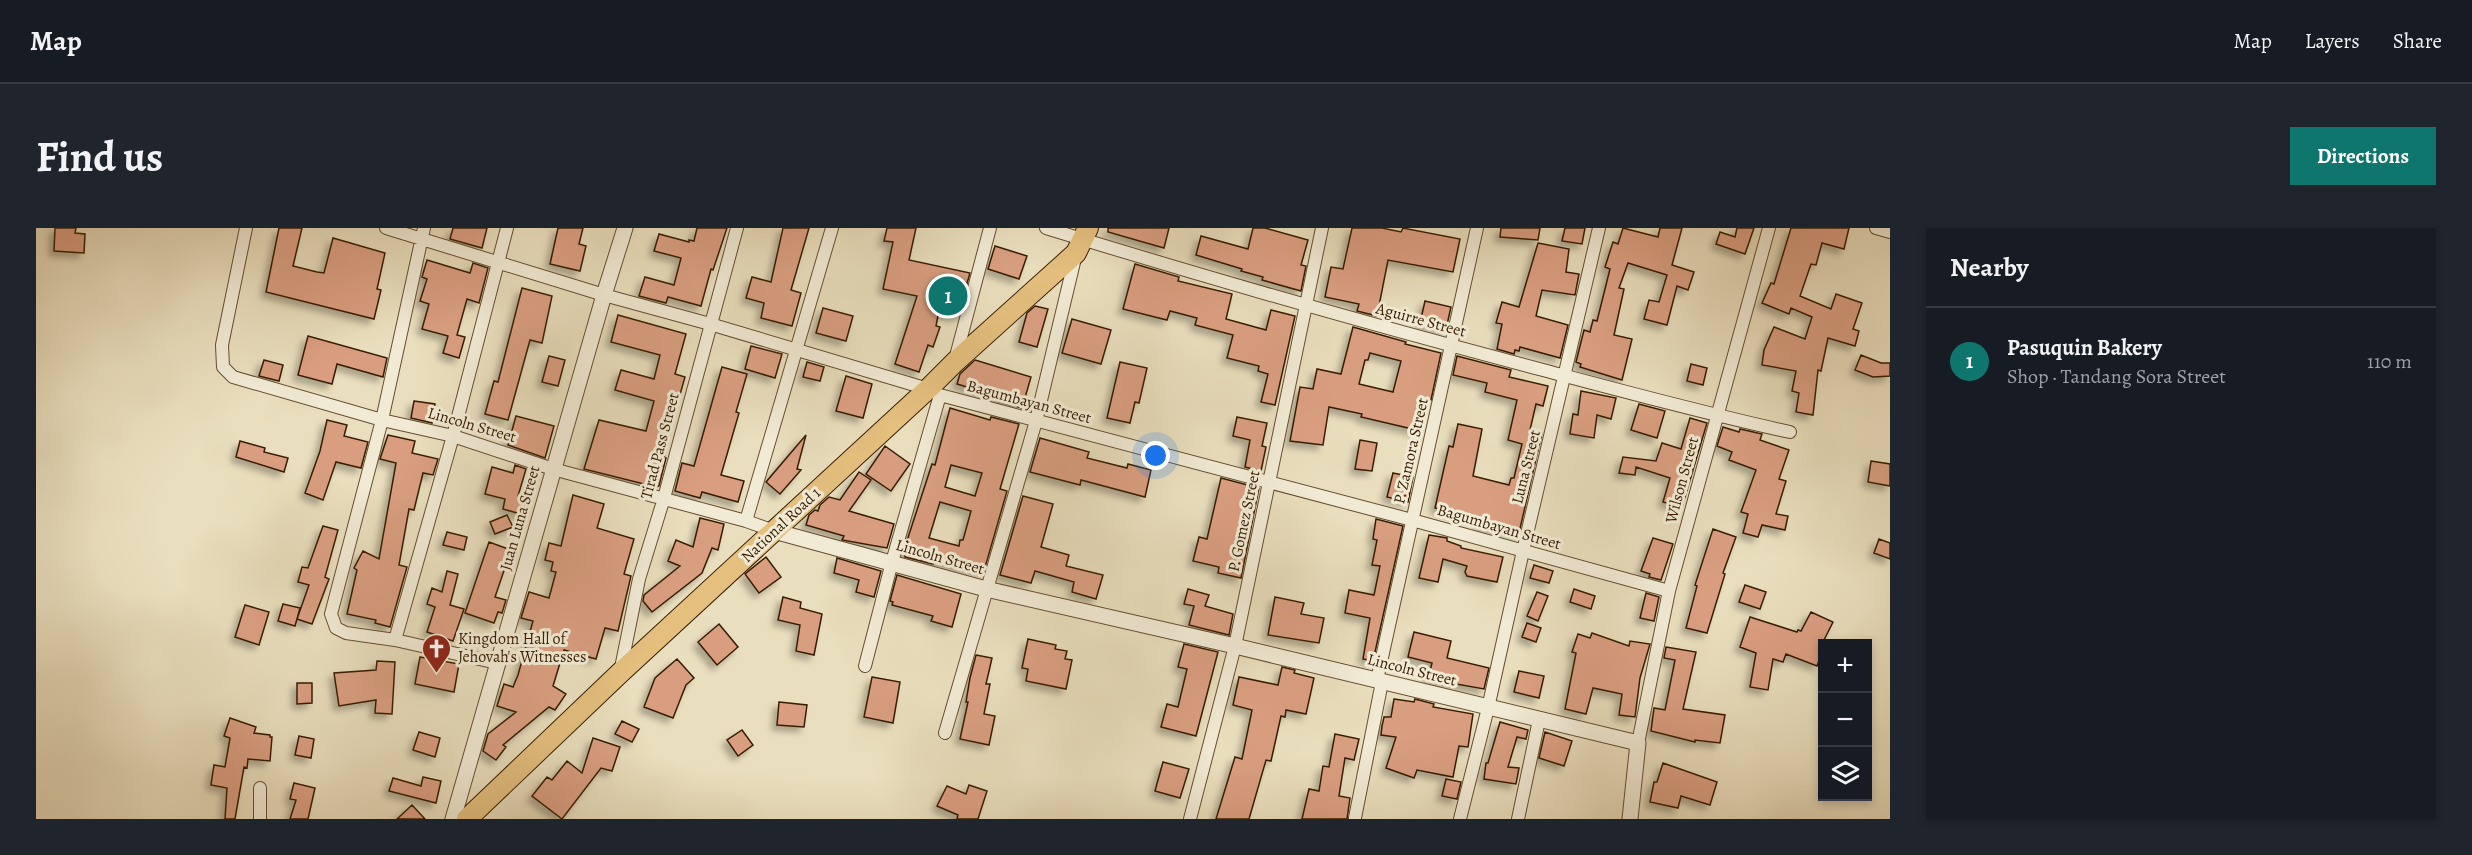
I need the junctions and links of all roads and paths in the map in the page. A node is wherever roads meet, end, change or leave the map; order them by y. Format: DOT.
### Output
graph roads {
  1 [pos="246,228"];
  2 [pos="386,228"];
  3 [pos="507,228"];
  4 [pos="625,228"];
  5 [pos="737,228"];
  6 [pos="832,228"];
  7 [pos="990,228"];
  8 [pos="1046,228"];
  9 [pos="1322,228"];
  10 [pos="1477,228"];
  11 [pos="1599,228"];
  12 [pos="1769,228"];
  13 [pos="1876,228"];
  14 [pos="1890,232"];
  15 [pos="423,233"];
  16 [pos="1083,240"];
  17 [pos="499,261"];
  18 [pos="604,295"];
  19 [pos="1306,306"];
  20 [pos="710,324"];
  21 [pos="1451,346"];
  22 [pos="797,350"];
  23 [pos="955,362"];
  24 [pos="1565,376"];
  25 [pos="934,392"];
  26 [pos="1717,416"];
  27 [pos="382,420"];
  28 [pos="1036,421"];
  29 [pos="1790,432"];
  30 [pos="453,436"];
  31 [pos="553,469"];
  32 [pos="1269,484"];
  33 [pos="664,498"];
  34 [pos="1412,520"];
  35 [pos="746,521"];
  36 [pos="774,531"];
  37 [pos="1523,551"];
  38 [pos="892,561"];
  39 [pos="986,589"];
  40 [pos="1669,591"];
  41 [pos="395,640"];
  42 [pos="1235,646"];
  43 [pos="497,663"];
  44 [pos="865,666"];
  45 [pos="620,673"];
  46 [pos="1380,681"];
  47 [pos="1488,708"];
  48 [pos="1539,720"];
  49 [pos="945,733"];
  50 [pos="1638,743"];
  51 [pos="260,788"];
  52 [pos="1355,818"];
  53 [pos="260,819"];
  54 [pos="453,819"];
  55 [pos="467,819"];
  56 [pos="1190,819"];
  57 [pos="1460,819"];
  58 [pos="1518,819"];
  59 [pos="1630,819"];
  1 -- 27 [label="street, Lincoln Street"];
  2 -- 15 [label="street, Bagumbayan Street"];
  3 -- 17 [label="street"];
  4 -- 18 [label="street, Juan Luna Street"];
  5 -- 20 [label="street, Tirad Pass Street"];
  6 -- 22 [label="street"];
  7 -- 23 [label="street"];
  8 -- 16 [label="street, Aguirre Street"];
  9 -- 19 [label="street, P. Gomez Street"];
  10 -- 21 [label="street, P. Zamora Street"];
  11 -- 24 [label="street, Luna Street"];
  12 -- 26 [label="street, Wilson Street"];
  13 -- 14 [label="street"];
  15 -- 17 [label="street, Bagumbayan Street"];
  15 -- 27 [label="street"];
  16 -- 19 [label="street, Aguirre Street"];
  16 -- 23 [label="main road, National Road 1"];
  16 -- 28 [label="street"];
  17 -- 18 [label="street, Bagumbayan Street"];
  17 -- 30 [label="street"];
  18 -- 20 [label="street, Bagumbayan Street"];
  18 -- 31 [label="street, Juan Luna Street"];
  19 -- 21 [label="street, Aguirre Street"];
  19 -- 32 [label="street, P. Gomez Street"];
  20 -- 22 [label="street, Bagumbayan Street"];
  20 -- 33 [label="street, Tirad Pass Street"];
  21 -- 24 [label="street, Aguirre Street"];
  21 -- 34 [label="street, P. Zamora Street"];
  22 -- 25 [label="street, Bagumbayan Street"];
  22 -- 35 [label="street"];
  23 -- 25 [label="main road, National Road 1"];
  24 -- 26 [label="street, Aguirre Street"];
  24 -- 37 [label="street, Luna Street"];
  25 -- 28 [label="street, Bagumbayan Street"];
  25 -- 36 [label="main road, National Road 1"];
  25 -- 38 [label="street"];
  26 -- 29 [label="street, Aguirre Street"];
  26 -- 40 [label="street, Wilson Street"];
  27 -- 30 [label="street, Lincoln Street"];
  27 -- 41 [label="street"];
  28 -- 32 [label="street, Bagumbayan Street"];
  28 -- 39 [label="street"];
  30 -- 31 [label="street, Lincoln Street"];
  30 -- 41 [label="street"];
  31 -- 33 [label="street, Lincoln Street"];
  31 -- 43 [label="street, Juan Luna Street"];
  32 -- 34 [label="street, Bagumbayan Street"];
  32 -- 42 [label="street, P. Gomez Street"];
  33 -- 35 [label="street, Lincoln Street"];
  33 -- 45 [label="street, Tirad Pass Street"];
  34 -- 37 [label="street, Bagumbayan Street"];
  34 -- 46 [label="street, P. Zamora Street"];
  35 -- 36 [label="street, Lincoln Street"];
  36 -- 38 [label="street, Lincoln Street"];
  36 -- 45 [label="main road, National Road 1"];
  37 -- 40 [label="street, Bagumbayan Street"];
  37 -- 47 [label="street, Luna Street"];
  38 -- 39 [label="street, Lincoln Street"];
  38 -- 44 [label="street"];
  39 -- 42 [label="street, Lincoln Street"];
  39 -- 49 [label="street"];
  40 -- 50 [label="street, Wilson Street"];
  41 -- 43 [label="street"];
  42 -- 46 [label="street, Lincoln Street"];
  42 -- 56 [label="street, P. Gomez Street"];
  43 -- 54 [label="street, Juan Luna Street"];
  45 -- 55 [label="main road, National Road 1"];
  46 -- 47 [label="street, Lincoln Street"];
  46 -- 52 [label="street, P. Zamora Street"];
  47 -- 48 [label="street, Lincoln Street"];
  47 -- 57 [label="street, Luna Street"];
  48 -- 50 [label="street, Lincoln Street"];
  48 -- 58 [label="street"];
  50 -- 59 [label="street"];
  51 -- 53 [label="street"];
}
